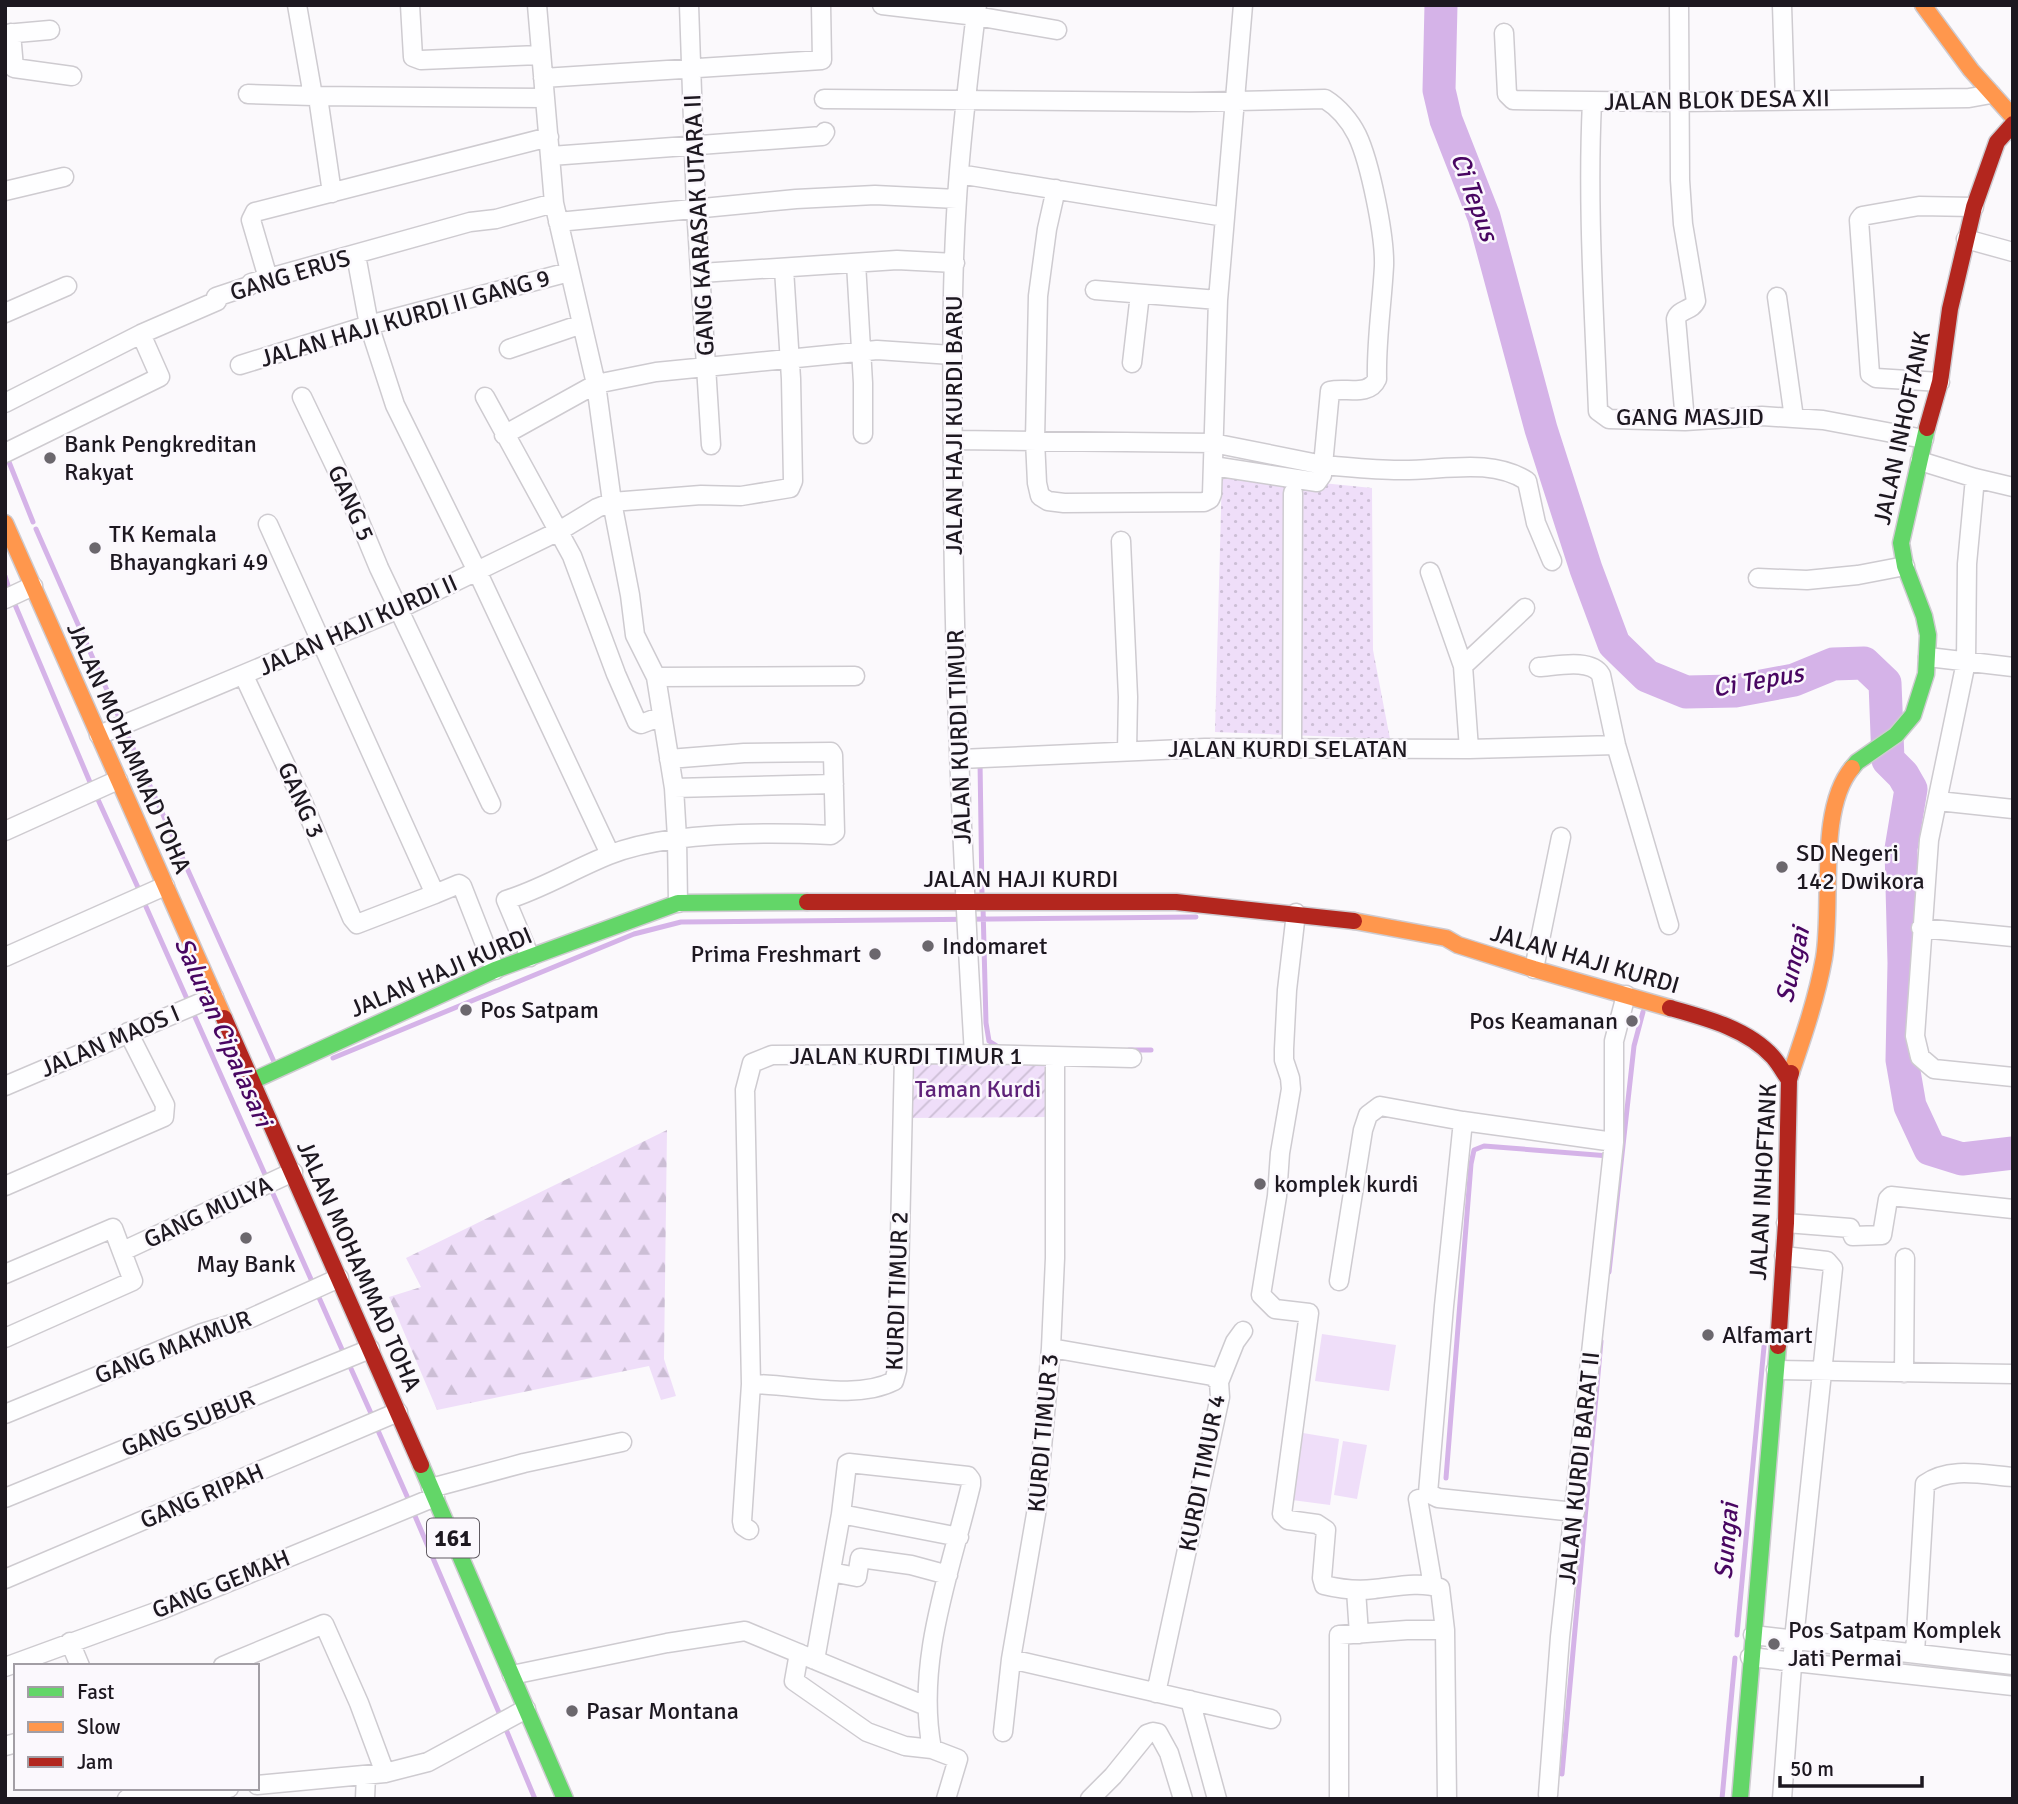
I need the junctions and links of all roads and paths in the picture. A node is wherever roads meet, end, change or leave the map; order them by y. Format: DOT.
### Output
graph roads {
  1 [pos="298,5"];
  2 [pos="410,5"];
  3 [pos="537,5"];
  4 [pos="689,5"];
  5 [pos="821,5"];
  6 [pos="882,5"];
  7 [pos="1243,5"];
  8 [pos="1679,5"];
  9 [pos="1782,5"];
  10 [pos="1923,5"];
  11 [pos="977,11"];
  12 [pos="50,30"];
  13 [pos="1057,30"];
  14 [pos="8,33"];
  15 [pos="1504,33"];
  16 [pos="540,55"];
  17 [pos="690,68"];
  18 [pos="72,76"];
  19 [pos="544,78"];
  20 [pos="248,94"];
  21 [pos="1991,94"];
  22 [pos="315,97"];
  23 [pos="545,97"];
  24 [pos="824,99"];
  25 [pos="1785,100"];
  26 [pos="1233,101"];
  27 [pos="964,102"];
  28 [pos="1592,102"];
  29 [pos="1681,102"];
  30 [pos="2013,117"];
  31 [pos="2013,124"];
  32 [pos="825,132"];
  33 [pos="549,137"];
  34 [pos="695,145"];
  35 [pos="551,156"];
  36 [pos="959,174"];
  37 [pos="64,177"];
  38 [pos="1056,189"];
  39 [pos="5,191"];
  40 [pos="332,194"];
  41 [pos="957,199"];
  42 [pos="554,203"];
  43 [pos="1974,207"];
  44 [pos="696,208"];
  45 [pos="1225,217"];
  46 [pos="558,222"];
  47 [pos="1966,239"];
  48 [pos="2013,252"];
  49 [pos="356,255"];
  50 [pos="856,263"];
  51 [pos="955,263"];
  52 [pos="784,269"];
  53 [pos="569,272"];
  54 [pos="701,274"];
  55 [pos="268,278"];
  56 [pos="67,286"];
  57 [pos="1095,290"];
  58 [pos="1140,294"];
  59 [pos="1777,297"];
  60 [pos="1218,300"];
  61 [pos="5,313"];
  62 [pos="582,324"];
  63 [pos="369,325"];
  64 [pos="141,334"];
  65 [pos="509,349"];
  66 [pos="860,351"];
  67 [pos="952,355"];
  68 [pos="790,359"];
  69 [pos="1132,363"];
  70 [pos="240,365"];
  71 [pos="707,368"];
  72 [pos="1940,382"];
  73 [pos="596,384"];
  74 [pos="302,397"];
  75 [pos="485,397"];
  76 [pos="5,403"];
  77 [pos="1794,418"];
  78 [pos="1685,421"];
  79 [pos="504,435"];
  80 [pos="863,435"];
  81 [pos="1924,439"];
  82 [pos="953,440"];
  83 [pos="1035,440"];
  84 [pos="1213,443"];
  85 [pos="711,444"];
  86 [pos="5,453"];
  87 [pos="1928,463"];
  88 [pos="1323,464"];
  89 [pos="1213,466"];
  90 [pos="1975,478"];
  91 [pos="2013,487"];
  92 [pos="1293,493"];
  93 [pos="612,502"];
  94 [pos="5,523"];
  95 [pos="268,524"];
  96 [pos="559,531"];
  97 [pos="1121,541"];
  98 [pos="1552,561"];
  99 [pos="1905,566"];
  100 [pos="477,571"];
  101 [pos="1430,572"];
  102 [pos="1758,578"];
  103 [pos="33,586"];
  104 [pos="954,588"];
  105 [pos="5,598"];
  106 [pos="1525,608"];
  107 [pos="399,609"];
  108 [pos="322,641"];
  109 [pos="1937,658"];
  110 [pos="1966,662"];
  111 [pos="1463,666"];
  112 [pos="1539,667"];
  113 [pos="2013,667"];
  114 [pos="244,676"];
  115 [pos="656,677"];
  116 [pos="855,677"];
  117 [pos="662,716"];
  118 [pos="99,735"];
  119 [pos="1616,745"];
  120 [pos="1292,747"];
  121 [pos="1469,749"];
  122 [pos="1127,751"];
  123 [pos="669,759"];
  124 [pos="960,759"];
  125 [pos="118,780"];
  126 [pos="834,784"];
  127 [pos="674,788"];
  128 [pos="1938,801"];
  129 [pos="491,804"];
  130 [pos="2013,809"];
  131 [pos="5,831"];
  132 [pos="1561,836"];
  133 [pos="677,838"];
  134 [pos="610,854"];
  135 [pos="165,886"];
  136 [pos="435,894"];
  137 [pos="678,903"];
  138 [pos="965,913"];
  139 [pos="1296,917"];
  140 [pos="1669,925"];
  141 [pos="1921,928"];
  142 [pos="2013,937"];
  143 [pos="5,957"];
  144 [pos="530,957"];
  145 [pos="1534,969"];
  146 [pos="495,970"];
  147 [pos="1626,995"];
  148 [pos="214,997"];
  149 [pos="128,1032"];
  150 [pos="974,1054"];
  151 [pos="904,1056"];
  152 [pos="1055,1056"];
  153 [pos="1132,1058"];
  154 [pos="2013,1077"];
  155 [pos="1788,1080"];
  156 [pos="252,1081"];
  157 [pos="5,1086"];
  158 [pos="1463,1121"];
  159 [pos="1614,1142"];
  160 [pos="293,1172"];
  161 [pos="5,1186"];
  162 [pos="2013,1209"];
  163 [pos="1786,1223"];
  164 [pos="122,1251"];
  165 [pos="1784,1256"];
  166 [pos="1905,1258"];
  167 [pos="5,1275"];
  168 [pos="339,1279"];
  169 [pos="1339,1281"];
  170 [pos="1243,1331"];
  171 [pos="5,1338"];
  172 [pos="1051,1348"];
  173 [pos="370,1349"];
  174 [pos="1776,1370"];
  175 [pos="1821,1371"];
  176 [pos="1904,1373"];
  177 [pos="2013,1374"];
  178 [pos="1219,1382"];
  179 [pos="751,1384"];
  180 [pos="398,1412"];
  181 [pos="5,1414"];
  182 [pos="622,1442"];
  183 [pos="2013,1477"];
  184 [pos="433,1492"];
  185 [pos="5,1498"];
  186 [pos="1418,1499"];
  187 [pos="1575,1512"];
  188 [pos="841,1514"];
  189 [pos="749,1530"];
  190 [pos="959,1537"];
  191 [pos="831,1572"];
  192 [pos="948,1575"];
  193 [pos="5,1579"];
  194 [pos="1433,1586"];
  195 [pos="1356,1590"];
  196 [pos="1445,1630"];
  197 [pos="1359,1634"];
  198 [pos="1753,1635"];
  199 [pos="1794,1639"];
  200 [pos="70,1642"];
  201 [pos="1915,1653"];
  202 [pos="807,1657"];
  203 [pos="1750,1657"];
  204 [pos="1011,1659"];
  205 [pos="1793,1661"];
  206 [pos="79,1664"];
  207 [pos="228,1664"];
  208 [pos="2013,1665"];
  209 [pos="5,1667"];
  210 [pos="512,1675"];
  211 [pos="2013,1686"];
  212 [pos="1156,1693"];
  213 [pos="1190,1700"];
  214 [pos="926,1706"];
  215 [pos="526,1709"];
  216 [pos="1271,1719"];
  217 [pos="1003,1732"];
  218 [pos="932,1749"];
  219 [pos="385,1773"];
  220 [pos="366,1775"];
  221 [pos="259,1785"];
  222 [pos="215,1790"];
  223 [pos="295,1790"];
  224 [pos="1548,1795"];
  225 [pos="165,1797"];
  226 [pos="127,1799"];
  227 [pos="365,1799"];
  228 [pos="565,1799"];
  229 [pos="946,1799"];
  230 [pos="1090,1799"];
  231 [pos="1184,1799"];
  232 [pos="1217,1799"];
  233 [pos="1339,1799"];
  234 [pos="1447,1799"];
  235 [pos="1740,1799"];
  236 [pos="1782,1799"];
  1 -- 22 [label="street"];
  2 -- 16 [label="street"];
  3 -- 16 [label="street"];
  4 -- 17 [label="street, GANG KARASAK UTARA II"];
  5 -- 17 [label="street"];
  6 -- 11 [label="street"];
  7 -- 26 [label="street"];
  8 -- 29 [label="street"];
  9 -- 25 [label="street"];
  10 -- 21 [label="main road"];
  11 -- 13 [label="street"];
  11 -- 27 [label="street, JALAN HAJI KURDI BARU"];
  12 -- 14 [label="street"];
  14 -- 18 [label="street"];
  15 -- 28 [label="street, JALAN BLOK DESA XII"];
  16 -- 19 [label="street"];
  17 -- 19 [label="street"];
  17 -- 34 [label="street, GANG KARASAK UTARA II"];
  19 -- 23 [label="street"];
  20 -- 22 [label="street"];
  21 -- 25 [label="street, JALAN BLOK DESA XII"];
  21 -- 30 [label="main road"];
  22 -- 23 [label="street"];
  22 -- 40 [label="street"];
  23 -- 33 [label="street"];
  24 -- 27 [label="street"];
  25 -- 29 [label="street, JALAN BLOK DESA XII"];
  26 -- 27 [label="street"];
  26 -- 45 [label="street"];
  26 -- 88 [label="street"];
  27 -- 36 [label="street, JALAN HAJI KURDI BARU"];
  28 -- 29 [label="street, JALAN BLOK DESA XII"];
  28 -- 78 [label="street, GANG MASJID"];
  29 -- 78 [label="street"];
  31 -- 43 [label="main road, JALAN INHOFTANK"];
  32 -- 34 [label="street"];
  33 -- 35 [label="street"];
  33 -- 40 [label="street"];
  34 -- 35 [label="street"];
  34 -- 44 [label="street, GANG KARASAK UTARA II"];
  35 -- 42 [label="street"];
  36 -- 38 [label="street"];
  36 -- 41 [label="street, JALAN HAJI KURDI BARU"];
  37 -- 39 [label="street"];
  38 -- 45 [label="street"];
  38 -- 83 [label="street"];
  40 -- 55 [label="street"];
  41 -- 44 [label="street"];
  41 -- 51 [label="street, JALAN HAJI KURDI BARU"];
  42 -- 46 [label="street"];
  42 -- 49 [label="street, GANG ERUS"];
  43 -- 47 [label="main road, JALAN INHOFTANK"];
  43 -- 72 [label="street"];
  44 -- 46 [label="street"];
  44 -- 54 [label="street, GANG KARASAK UTARA II"];
  45 -- 60 [label="street"];
  46 -- 53 [label="street"];
  47 -- 48 [label="street"];
  47 -- 72 [label="main road, JALAN INHOFTANK"];
  49 -- 55 [label="street, GANG ERUS"];
  49 -- 63 [label="street"];
  50 -- 51 [label="street"];
  50 -- 52 [label="street"];
  50 -- 66 [label="street"];
  51 -- 67 [label="street, JALAN HAJI KURDI BARU"];
  52 -- 54 [label="street"];
  52 -- 68 [label="street"];
  53 -- 62 [label="street"];
  53 -- 63 [label="street, JALAN HAJI KURDI II GANG 9"];
  54 -- 71 [label="street, GANG KARASAK UTARA II"];
  55 -- 64 [label="street, GANG ERUS"];
  56 -- 61 [label="street"];
  57 -- 58 [label="street"];
  58 -- 60 [label="street"];
  58 -- 69 [label="street"];
  59 -- 77 [label="street"];
  60 -- 84 [label="street"];
  62 -- 65 [label="street"];
  62 -- 73 [label="street"];
  63 -- 70 [label="street, JALAN HAJI KURDI II GANG 9"];
  63 -- 100 [label="street"];
  64 -- 76 [label="street, GANG ERUS"];
  64 -- 86 [label="street"];
  66 -- 67 [label="street"];
  66 -- 68 [label="street"];
  66 -- 80 [label="street"];
  67 -- 82 [label="street, JALAN HAJI KURDI BARU"];
  68 -- 71 [label="street"];
  68 -- 93 [label="street"];
  71 -- 73 [label="street"];
  71 -- 85 [label="street, GANG KARASAK UTARA II"];
  72 -- 81 [label="main road, JALAN INHOFTANK"];
  73 -- 79 [label="street"];
  73 -- 93 [label="street"];
  74 -- 107 [label="street, GANG 5"];
  75 -- 79 [label="street"];
  77 -- 78 [label="street, GANG MASJID"];
  77 -- 81 [label="street, GANG MASJID"];
  79 -- 96 [label="street"];
  81 -- 87 [label="main road, JALAN INHOFTANK"];
  82 -- 83 [label="street"];
  82 -- 104 [label="street, JALAN HAJI KURDI BARU"];
  83 -- 84 [label="street"];
  83 -- 89 [label="street"];
  84 -- 88 [label="street"];
  84 -- 89 [label="street"];
  87 -- 90 [label="street"];
  87 -- 99 [label="main road, JALAN INHOFTANK"];
  88 -- 89 [label="street"];
  88 -- 98 [label="street"];
  90 -- 91 [label="street"];
  90 -- 110 [label="street"];
  92 -- 120 [label="street"];
  93 -- 96 [label="street, JALAN HAJI KURDI II"];
  93 -- 115 [label="street"];
  94 -- 103 [label="main road, JALAN MOHAMMAD TOHA / 161"];
  95 -- 108 [label="street"];
  96 -- 100 [label="street, JALAN HAJI KURDI II"];
  96 -- 117 [label="street"];
  97 -- 122 [label="street"];
  99 -- 102 [label="street"];
  99 -- 109 [label="main road, JALAN INHOFTANK"];
  100 -- 107 [label="street, JALAN HAJI KURDI II"];
  100 -- 134 [label="street"];
  101 -- 111 [label="street"];
  103 -- 105 [label="street"];
  103 -- 118 [label="main road, JALAN MOHAMMAD TOHA / 161"];
  104 -- 124 [label="street, JALAN KURDI TIMUR"];
  106 -- 111 [label="street"];
  107 -- 108 [label="street, JALAN HAJI KURDI II"];
  107 -- 129 [label="street, GANG 5"];
  108 -- 114 [label="street, JALAN HAJI KURDI II"];
  108 -- 136 [label="street"];
  109 -- 110 [label="street"];
  109 -- 155 [label="main road, JALAN INHOFTANK"];
  110 -- 113 [label="street"];
  110 -- 128 [label="street"];
  111 -- 121 [label="street"];
  112 -- 119 [label="street"];
  114 -- 118 [label="street, JALAN HAJI KURDI II"];
  114 -- 136 [label="street, GANG 3"];
  115 -- 116 [label="street"];
  115 -- 117 [label="street"];
  117 -- 123 [label="street"];
  118 -- 125 [label="main road, JALAN MOHAMMAD TOHA / 161"];
  119 -- 121 [label="street, JALAN KURDI SELATAN"];
  119 -- 140 [label="street"];
  120 -- 121 [label="street, JALAN KURDI SELATAN"];
  120 -- 122 [label="street, JALAN KURDI SELATAN"];
  122 -- 124 [label="street, JALAN KURDI SELATAN"];
  123 -- 126 [label="street"];
  123 -- 127 [label="street"];
  124 -- 138 [label="street, JALAN KURDI TIMUR"];
  125 -- 131 [label="street"];
  125 -- 135 [label="main road, JALAN MOHAMMAD TOHA / 161"];
  126 -- 127 [label="street"];
  126 -- 133 [label="street"];
  127 -- 133 [label="street"];
  128 -- 130 [label="street"];
  128 -- 141 [label="street"];
  132 -- 145 [label="street"];
  133 -- 134 [label="street"];
  133 -- 137 [label="street"];
  134 -- 144 [label="street"];
  135 -- 143 [label="street"];
  135 -- 148 [label="main road, JALAN MOHAMMAD TOHA / 161"];
  136 -- 146 [label="street"];
  137 -- 138 [label="main road, JALAN HAJI KURDI"];
  137 -- 144 [label="main road, JALAN HAJI KURDI"];
  138 -- 139 [label="main road, JALAN HAJI KURDI"];
  138 -- 150 [label="street, JALAN KURDI TIMUR"];
  139 -- 145 [label="main road, JALAN HAJI KURDI"];
  139 -- 195 [label="street"];
  141 -- 142 [label="street"];
  141 -- 154 [label="street"];
  144 -- 146 [label="main road, JALAN HAJI KURDI"];
  145 -- 147 [label="main road, JALAN HAJI KURDI"];
  146 -- 156 [label="main road, JALAN HAJI KURDI"];
  147 -- 155 [label="main road, JALAN HAJI KURDI"];
  147 -- 159 [label="street, JALAN KURDI BARAT II"];
  148 -- 149 [label="street, JALAN MAOS I"];
  148 -- 156 [label="main road, JALAN MOHAMMAD TOHA / 161"];
  149 -- 157 [label="street, JALAN MAOS I"];
  149 -- 161 [label="street"];
  150 -- 151 [label="street, JALAN KURDI TIMUR 1"];
  150 -- 152 [label="street, JALAN KURDI TIMUR 1"];
  151 -- 179 [label="street, KURDI TIMUR 2"];
  151 -- 179 [label="street, JALAN KURDI TIMUR 1"];
  152 -- 153 [label="street, JALAN KURDI TIMUR 1"];
  152 -- 172 [label="street, KURDI TIMUR 3"];
  155 -- 163 [label="main road, JALAN INHOFTANK"];
  156 -- 160 [label="main road, JALAN MOHAMMAD TOHA / 161"];
  158 -- 159 [label="street"];
  158 -- 169 [label="street"];
  158 -- 187 [label="street"];
  159 -- 187 [label="street, JALAN KURDI BARAT II"];
  160 -- 164 [label="street, GANG MULYA"];
  160 -- 168 [label="main road, JALAN MOHAMMAD TOHA / 161"];
  162 -- 163 [label="street"];
  163 -- 165 [label="main road, JALAN INHOFTANK"];
  164 -- 167 [label="street"];
  164 -- 171 [label="street"];
  165 -- 174 [label="main road, JALAN INHOFTANK"];
  165 -- 175 [label="street"];
  166 -- 176 [label="street"];
  168 -- 173 [label="main road, JALAN MOHAMMAD TOHA / 161"];
  168 -- 181 [label="street, GANG MAKMUR"];
  170 -- 178 [label="street"];
  172 -- 178 [label="street, KURDI TIMUR 4"];
  172 -- 204 [label="street, KURDI TIMUR 3"];
  173 -- 180 [label="main road, JALAN MOHAMMAD TOHA / 161"];
  173 -- 185 [label="street, GANG SUBUR"];
  174 -- 175 [label="street"];
  174 -- 198 [label="main road, JALAN INHOFTANK"];
  175 -- 176 [label="street"];
  175 -- 199 [label="street"];
  176 -- 177 [label="street"];
  178 -- 212 [label="street, KURDI TIMUR 4"];
  179 -- 189 [label="street"];
  180 -- 184 [label="main road, JALAN MOHAMMAD TOHA / 161"];
  180 -- 193 [label="street, GANG RIPAH"];
  182 -- 184 [label="street, GANG GEMAH"];
  183 -- 201 [label="street"];
  184 -- 200 [label="street, GANG GEMAH"];
  184 -- 210 [label="main road, JALAN MOHAMMAD TOHA / 161"];
  186 -- 194 [label="street"];
  187 -- 224 [label="street, JALAN KURDI BARAT II"];
  188 -- 190 [label="street"];
  188 -- 190 [label="street"];
  188 -- 191 [label="street"];
  190 -- 192 [label="street"];
  191 -- 192 [label="street"];
  191 -- 202 [label="street"];
  192 -- 214 [label="street"];
  194 -- 195 [label="street"];
  194 -- 196 [label="street"];
  195 -- 197 [label="street"];
  196 -- 197 [label="street"];
  196 -- 234 [label="street"];
  197 -- 233 [label="street"];
  198 -- 199 [label="street"];
  198 -- 203 [label="main road, JALAN INHOFTANK"];
  199 -- 201 [label="street"];
  199 -- 205 [label="street"];
  200 -- 206 [label="street"];
  200 -- 209 [label="street, GANG GEMAH"];
  201 -- 208 [label="street"];
  202 -- 210 [label="street"];
  202 -- 214 [label="street"];
  202 -- 218 [label="street"];
  203 -- 205 [label="street"];
  203 -- 235 [label="main road, JALAN INHOFTANK"];
  204 -- 212 [label="street"];
  204 -- 217 [label="street, KURDI TIMUR 3"];
  205 -- 211 [label="street"];
  205 -- 236 [label="street"];
  207 -- 219 [label="street"];
  210 -- 215 [label="main road, JALAN MOHAMMAD TOHA / 161"];
  212 -- 213 [label="street"];
  213 -- 216 [label="street"];
  213 -- 232 [label="street"];
  214 -- 218 [label="street"];
  215 -- 219 [label="street"];
  215 -- 228 [label="main road, JALAN MOHAMMAD TOHA / 161"];
  218 -- 229 [label="street"];
  219 -- 220 [label="street"];
  220 -- 223 [label="street"];
  220 -- 227 [label="street"];
  221 -- 223 [label="street"];
  222 -- 225 [label="street"];
  225 -- 226 [label="street"];
  230 -- 231 [label="street"];
}
